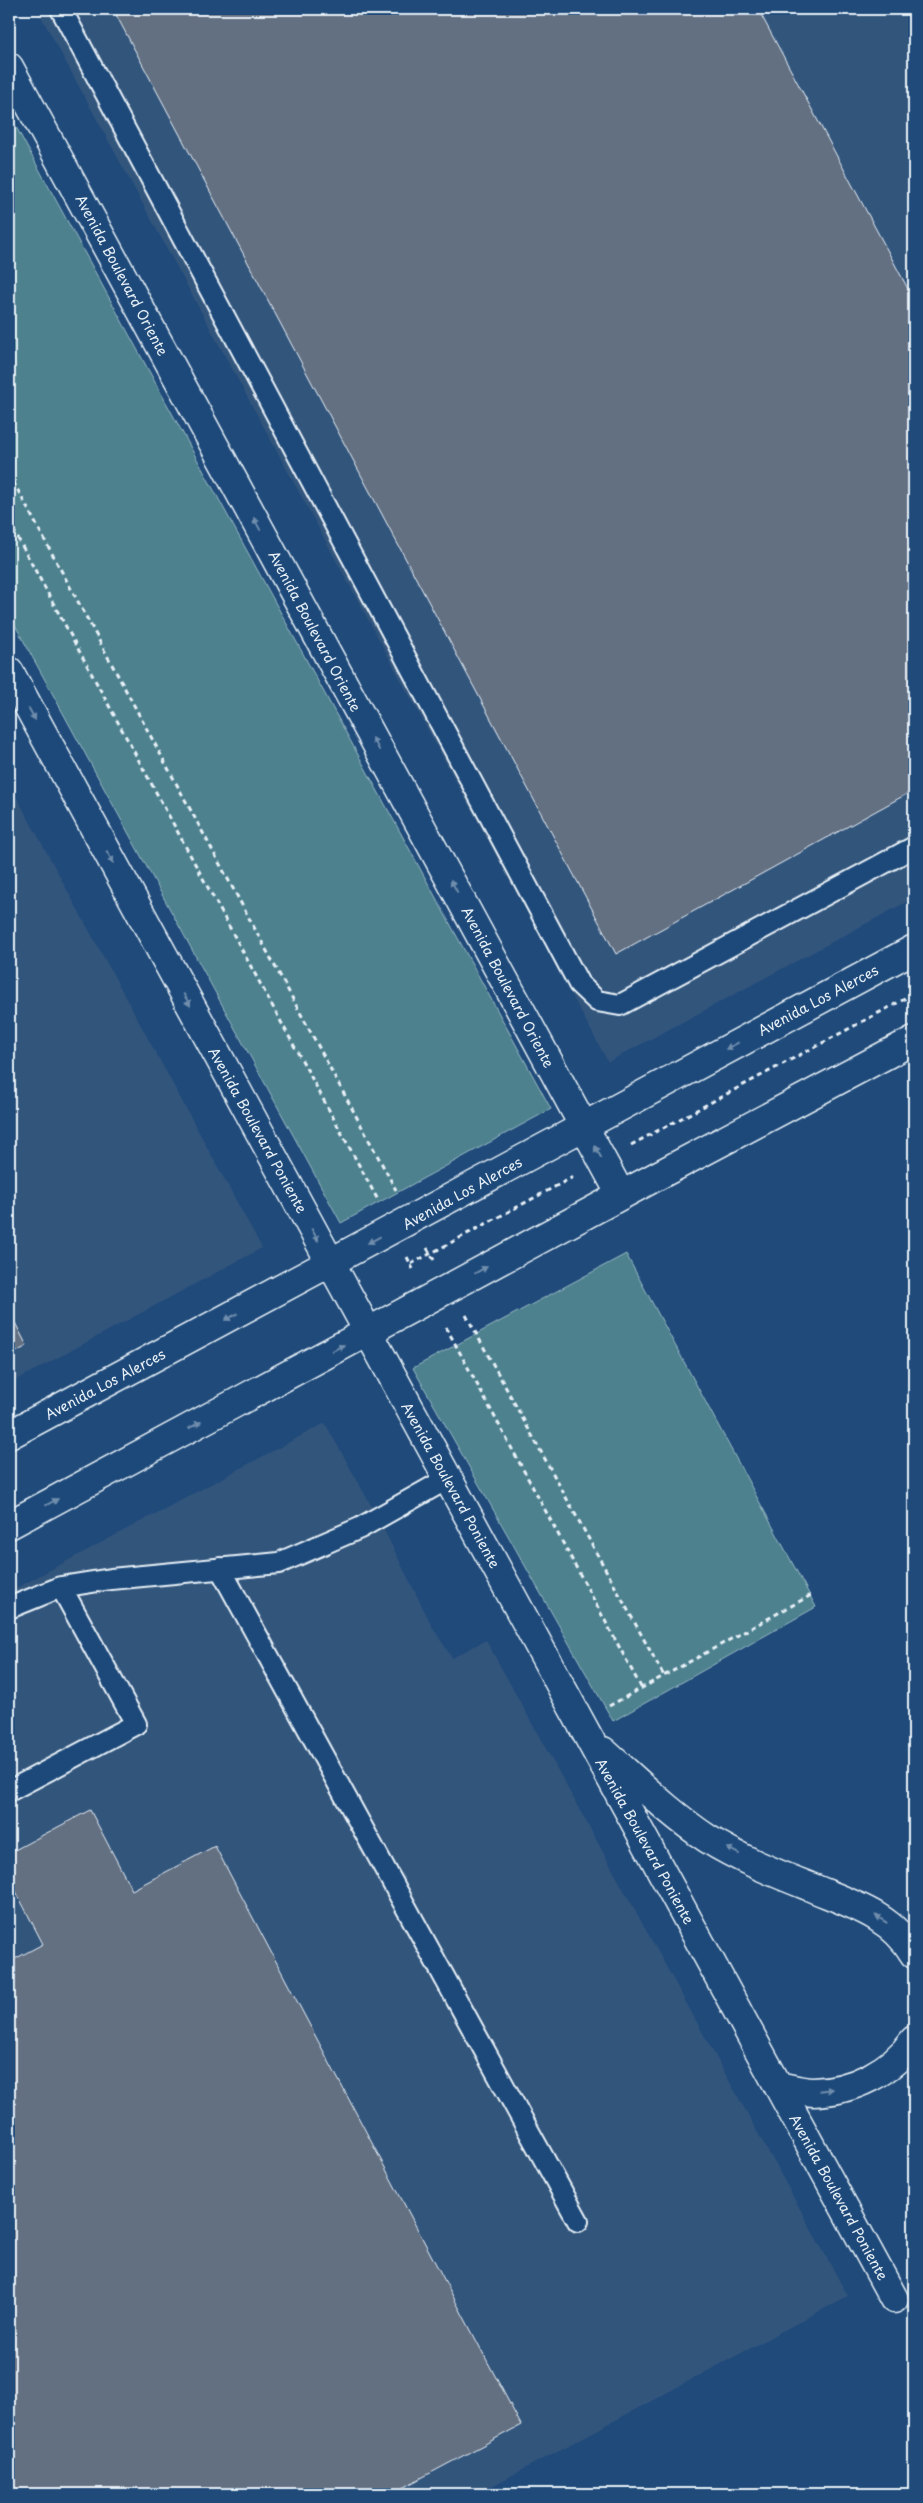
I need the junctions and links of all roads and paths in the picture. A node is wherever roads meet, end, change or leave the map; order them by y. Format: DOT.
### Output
graph roads {
  1 [pos="61,9"];
  2 [pos="9,67"];
  3 [pos="9,474"];
  4 [pos="9,522"];
  5 [pos="9,671"];
  6 [pos="914,847"];
  7 [pos="914,949"];
  8 [pos="914,994"];
  9 [pos="914,1040"];
  10 [pos="583,1126"];
  11 [pos="602,1161"];
  12 [pos="621,1195"];
  13 [pos="403,1225"];
  14 [pos="430,1254"];
  15 [pos="331,1263"];
  16 [pos="411,1264"];
  17 [pos="438,1293"];
  18 [pos="368,1332"];
  19 [pos="9,1435"];
  20 [pos="448,1478"];
  21 [pos="9,1525"];
  22 [pos="220,1568"];
  23 [pos="61,1587"];
  24 [pos="813,1594"];
  25 [pos="9,1608"];
  26 [pos="664,1676"];
  27 [pos="642,1689"];
  28 [pos="584,1730"];
  29 [pos="9,1791"];
  30 [pos="914,1954"];
  31 [pos="914,2040"];
  32 [pos="778,2086"];
  33 [pos="578,2221"];
  34 [pos="894,2299"];
  1 -- 6 [label="lane"];
  10 -- 2 [label="street, Avenida Boulevard Oriente, one-way"];
  3 -- 13 [label="path"];
  4 -- 13 [label="path"];
  5 -- 15 [label="street, Avenida Boulevard Poniente, one-way"];
  7 -- 10 [label="street, Avenida Los Alerces, one-way"];
  8 -- 11 [label="path"];
  9 -- 12 [label="street"];
  11 -- 10 [label="street, Avenida Boulevard Oriente, one-way"];
  10 -- 13 [label="street, Avenida Los Alerces"];
  11 -- 12 [label="street, Avenida Boulevard Oriente"];
  11 -- 14 [label="path"];
  17 -- 12 [label="street, one-way"];
  13 -- 14 [label="path"];
  13 -- 15 [label="street, Avenida Los Alerces, one-way"];
  13 -- 16 [label="path"];
  14 -- 16 [label="path"];
  14 -- 17 [label="path"];
  15 -- 18 [label="street, Avenida Boulevard Poniente"];
  15 -- 19 [label="street, Avenida Los Alerces, one-way"];
  16 -- 17 [label="path"];
  17 -- 18 [label="street"];
  17 -- 26 [label="path"];
  17 -- 27 [label="path"];
  18 -- 20 [label="street, Avenida Boulevard Poniente"];
  21 -- 18 [label="street, one-way"];
  20 -- 22 [label="lane"];
  20 -- 28 [label="street, Avenida Boulevard Poniente"];
  22 -- 23 [label="lane"];
  22 -- 33 [label="lane"];
  23 -- 25 [label="lane"];
  23 -- 29 [label="lane"];
  24 -- 26 [label="path"];
  26 -- 27 [label="path"];
  27 -- 28 [label="path"];
  30 -- 28 [label="street, one-way"];
  28 -- 32 [label="street, Avenida Boulevard Poniente"];
  32 -- 31 [label="street, one-way"];
  32 -- 34 [label="street, Avenida Boulevard Poniente"];
}
